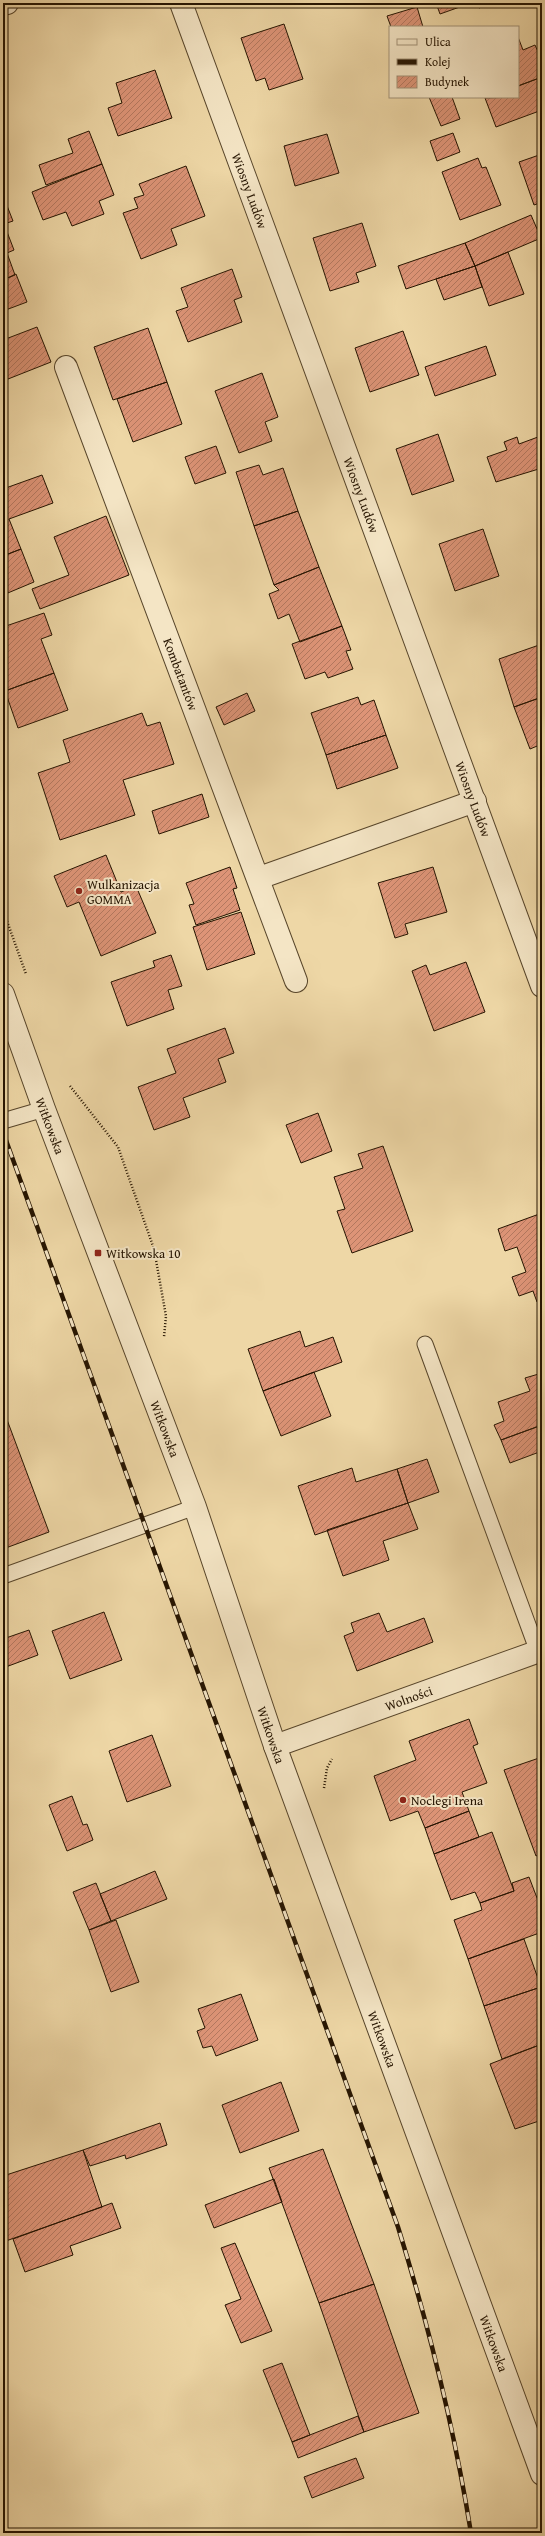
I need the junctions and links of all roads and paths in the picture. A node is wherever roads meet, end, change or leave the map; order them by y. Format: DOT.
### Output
graph roads {
  1 [pos="7,3"];
  2 [pos="180,3"];
  3 [pos="3,4"];
  4 [pos="66,367"];
  5 [pos="475,801"];
  6 [pos="259,878"];
  7 [pos="296,981"];
  8 [pos="542,986"];
  9 [pos="3,994"];
  10 [pos="44,1109"];
  11 [pos="3,1121"];
  12 [pos="425,1344"];
  13 [pos="195,1507"];
  14 [pos="3,1576"];
  15 [pos="540,1651"];
  16 [pos="275,1746"];
  17 [pos="542,2364"];
  18 [pos="538,2366"];
  19 [pos="542,2474"];
  1 -- 3 [label="street"];
  2 -- 5 [label="street, Wiosny Ludów"];
  4 -- 6 [label="street, Kombatantów"];
  5 -- 6 [label="street"];
  5 -- 8 [label="street, Wiosny Ludów"];
  6 -- 7 [label="street, Kombatantów"];
  9 -- 10 [label="street, Witkowska"];
  10 -- 11 [label="lane"];
  10 -- 13 [label="street, Witkowska"];
  12 -- 15 [label="lane"];
  13 -- 14 [label="lane"];
  13 -- 16 [label="street, Witkowska"];
  15 -- 16 [label="street, Wolności"];
  16 -- 19 [label="street, Witkowska"];
  17 -- 18 [label="path"];
}
